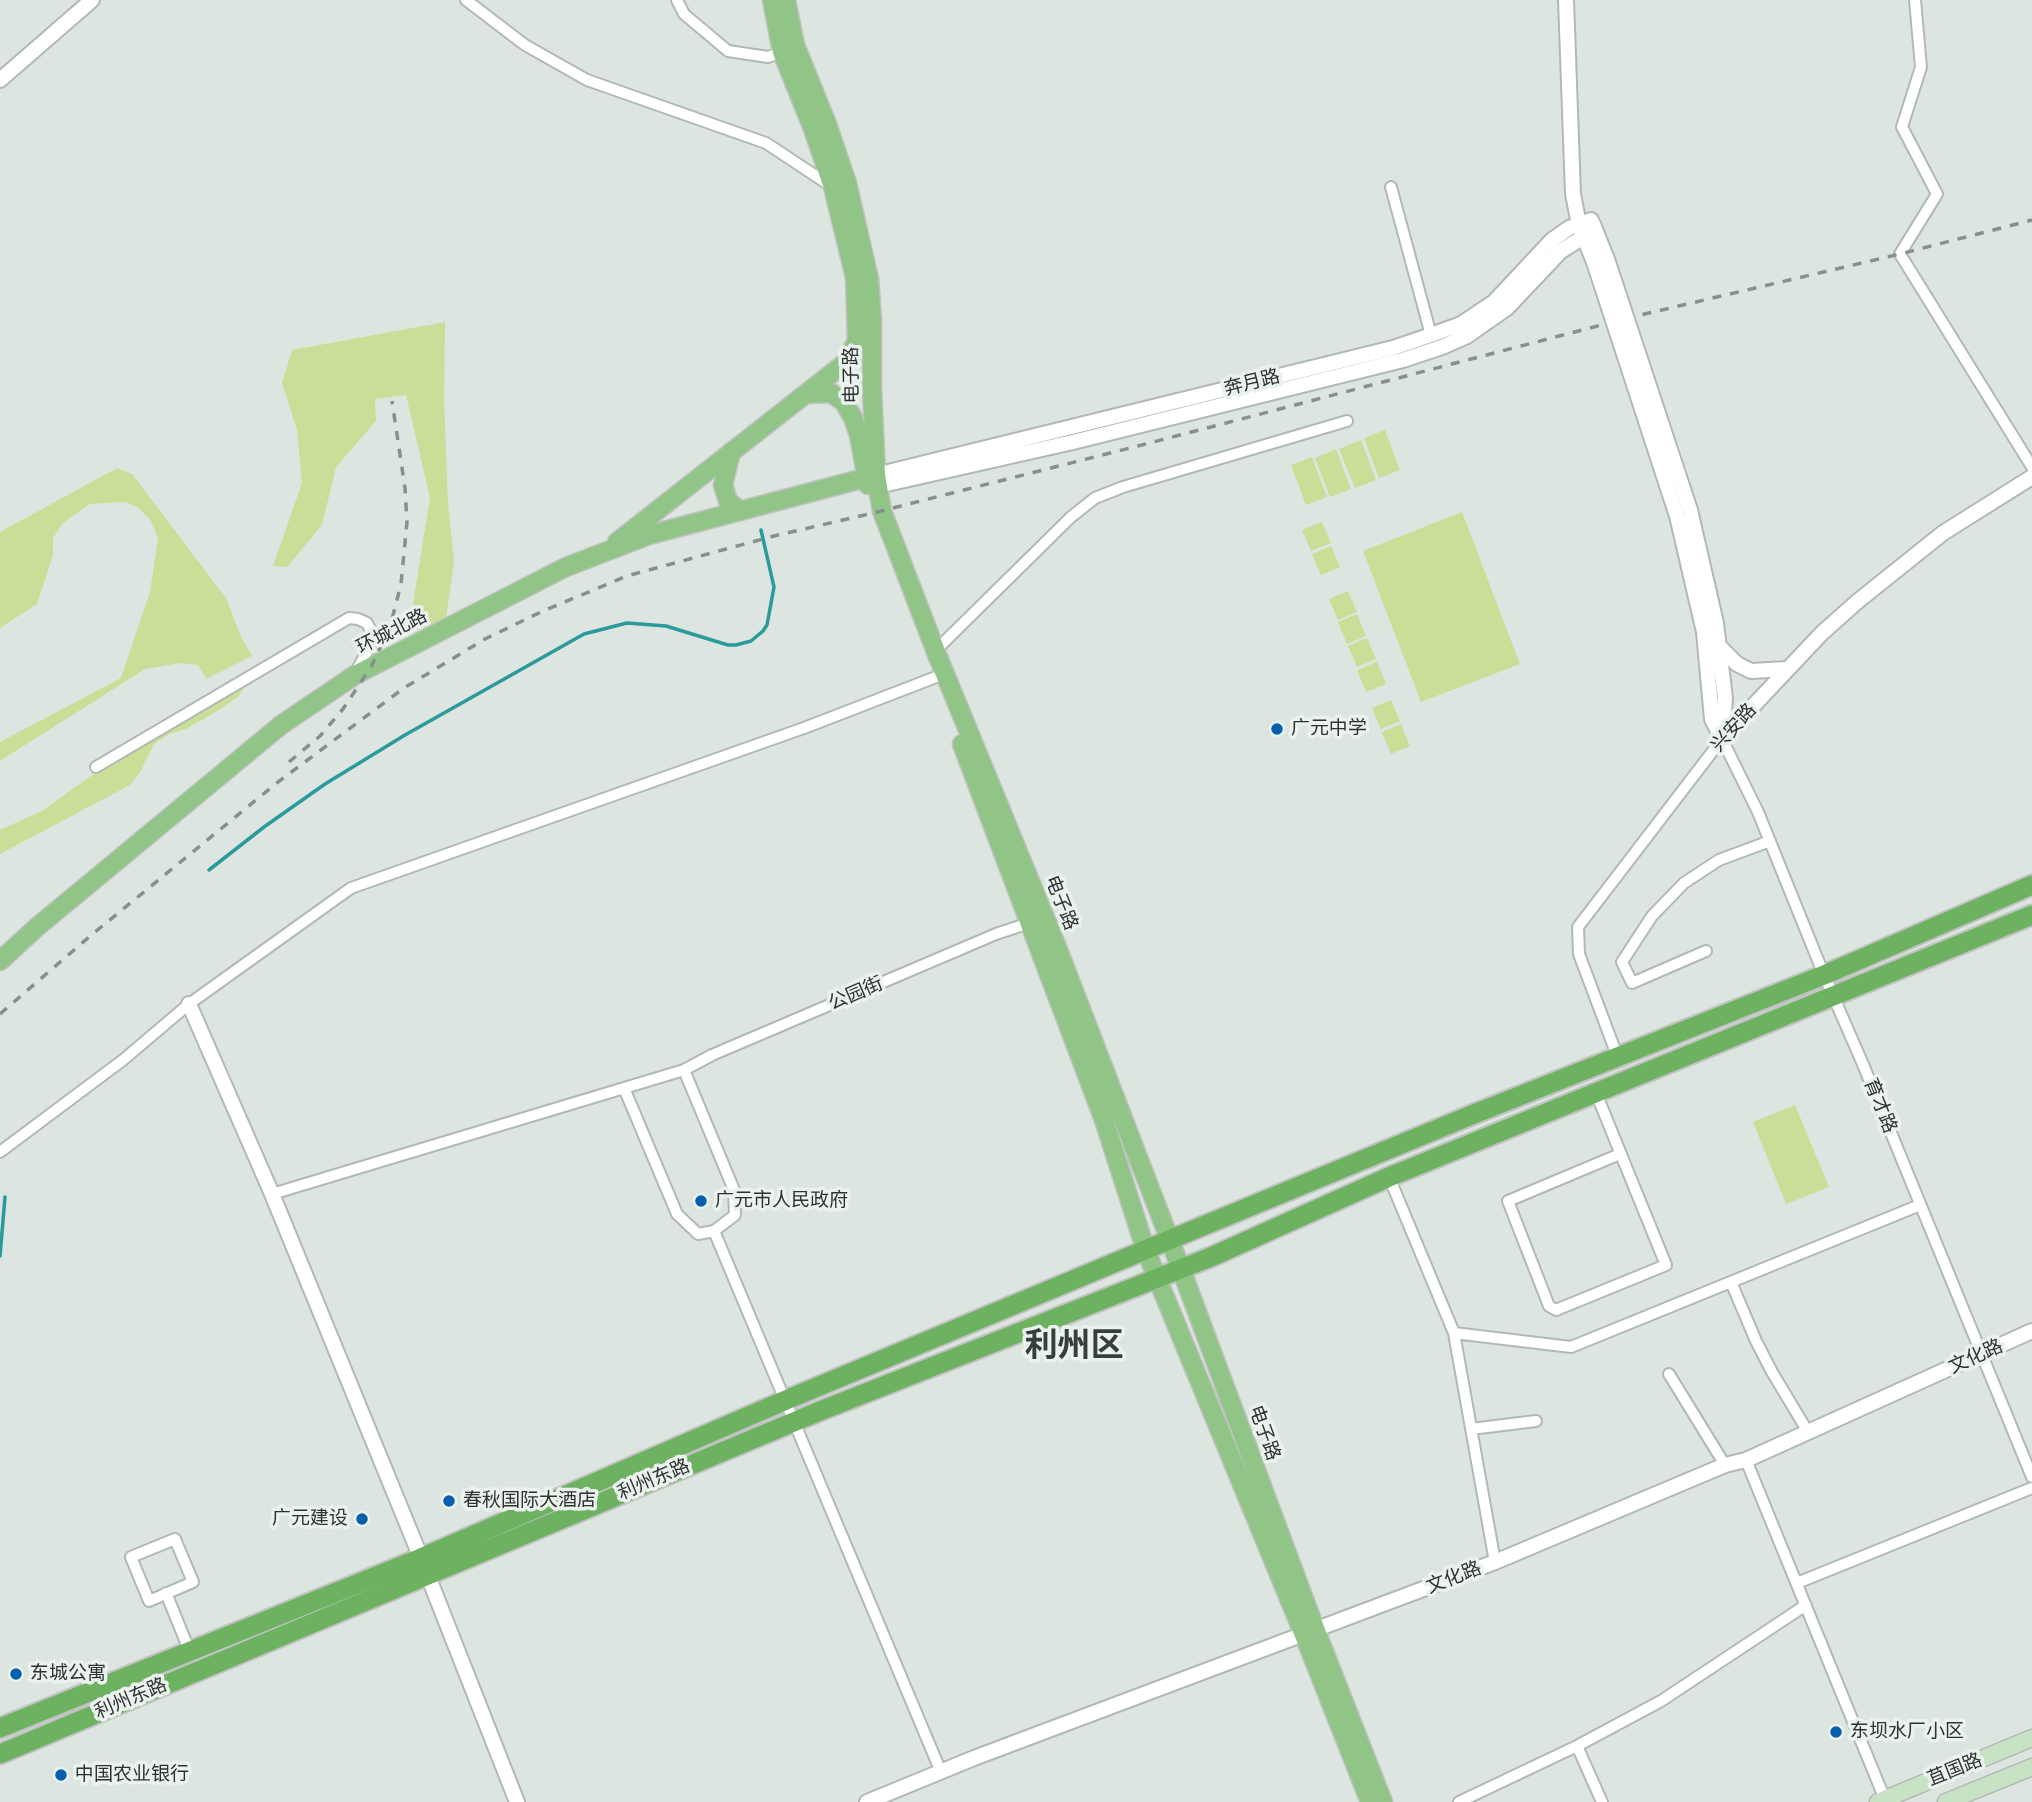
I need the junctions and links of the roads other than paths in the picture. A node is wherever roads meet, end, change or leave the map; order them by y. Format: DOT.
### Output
graph roads {
  1 [pos="92,0"];
  2 [pos="466,0"];
  3 [pos="677,0"];
  4 [pos="772,0"];
  5 [pos="786,0"];
  6 [pos="1566,0"];
  7 [pos="1915,0"];
  8 [pos="782,52"];
  9 [pos="0,80"];
  10 [pos="833,187"];
  11 [pos="1391,187"];
  12 [pos="1587,229"];
  13 [pos="1431,335"];
  14 [pos="806,394"];
  15 [pos="1347,421"];
  16 [pos="859,435"];
  17 [pos="731,452"];
  18 [pos="2032,467"];
  19 [pos="2032,477"];
  20 [pos="874,480"];
  21 [pos="845,483"];
  22 [pos="740,512"];
  23 [pos="1683,513"];
  24 [pos="603,553"];
  25 [pos="1719,646"];
  26 [pos="935,651"];
  27 [pos="1788,669"];
  28 [pos="355,675"];
  29 [pos="936,677"];
  30 [pos="1721,738"];
  31 [pos="96,768"];
  32 [pos="1770,841"];
  33 [pos="2032,885"];
  34 [pos="2032,915"];
  35 [pos="1030,923"];
  36 [pos="1706,951"];
  37 [pos="1859,960"];
  38 [pos="0,961"];
  39 [pos="1824,975"];
  40 [pos="1868,983"];
  41 [pos="1777,994"];
  42 [pos="1834,997"];
  43 [pos="189,1004"];
  44 [pos="1786,1017"];
  45 [pos="1618,1058"];
  46 [pos="684,1070"];
  47 [pos="624,1088"];
  48 [pos="1596,1093"];
  49 [pos="0,1152"];
  50 [pos="1620,1154"];
  51 [pos="1389,1177"];
  52 [pos="272,1194"];
  53 [pos="1920,1205"];
  54 [pos="714,1231"];
  55 [pos="1169,1240"];
  56 [pos="1146,1251"];
  57 [pos="1181,1269"];
  58 [pos="1157,1279"];
  59 [pos="1731,1282"];
  60 [pos="2032,1331"];
  61 [pos="1454,1333"];
  62 [pos="1982,1354"];
  63 [pos="1669,1374"];
  64 [pos="786,1400"];
  65 [pos="795,1421"];
  66 [pos="1536,1421"];
  67 [pos="1471,1429"];
  68 [pos="1808,1432"];
  69 [pos="1746,1460"];
  70 [pos="1725,1465"];
  71 [pos="2032,1477"];
  72 [pos="2032,1488"];
  73 [pos="1495,1562"];
  74 [pos="424,1567"];
  75 [pos="1797,1583"];
  76 [pos="166,1593"];
  77 [pos="1806,1605"];
  78 [pos="1310,1633"];
  79 [pos="190,1652"];
  80 [pos="0,1728"];
  81 [pos="2032,1738"];
  82 [pos="1577,1746"];
  83 [pos="0,1754"];
  84 [pos="2032,1767"];
  85 [pos="941,1772"];
  86 [pos="1883,1801"];
  87 [pos="517,1802"];
  88 [pos="867,1802"];
  89 [pos="1370,1802"];
  90 [pos="1383,1802"];
  91 [pos="1459,1802"];
  92 [pos="1602,1802"];
  93 [pos="1945,1802"];
  1 -- 9 [label="street"];
  2 -- 10 [label="street"];
  3 -- 8 [label="street"];
  4 -- 8 [label="main road, 电子路"];
  5 -- 20 [label="main road, 电子路"];
  6 -- 12 [label="street"];
  7 -- 18 [label="street"];
  8 -- 10 [label="main road, 电子路"];
  10 -- 14 [label="main road, 电子路"];
  11 -- 13 [label="street"];
  12 -- 13 [label="street, 奔月路"];
  12 -- 20 [label="street"];
  12 -- 23 [label="street, bridge"];
  13 -- 20 [label="street, 奔月路"];
  14 -- 16 [label="main road"];
  14 -- 17 [label="main road, 电子路"];
  15 -- 26 [label="street"];
  16 -- 20 [label="main road"];
  16 -- 21 [label="main road"];
  17 -- 22 [label="main road"];
  17 -- 24 [label="main road, 电子路"];
  19 -- 27 [label="street, 兴安路"];
  20 -- 21 [label="main road, 环城北路"];
  20 -- 26 [label="main road, 电子路"];
  20 -- 29 [label="main road, 电子路"];
  21 -- 22 [label="main road, 环城北路"];
  22 -- 24 [label="main road, 环城北路"];
  23 -- 25 [label="street"];
  23 -- 30 [label="street"];
  24 -- 28 [label="main road, 环城北路"];
  25 -- 27 [label="street"];
  25 -- 30 [label="street"];
  26 -- 55 [label="main road, 电子路"];
  27 -- 30 [label="street, 兴安路"];
  28 -- 31 [label="street"];
  28 -- 38 [label="main road, 环城北路"];
  29 -- 35 [label="main road, 电子路"];
  29 -- 43 [label="street"];
  30 -- 32 [label="street, 育才路"];
  30 -- 45 [label="street, 兴安路"];
  32 -- 36 [label="street"];
  32 -- 39 [label="street, 育才路"];
  33 -- 37 [label="highway, 利州东路"];
  34 -- 40 [label="highway, 利州东路"];
  35 -- 46 [label="street, 公园街"];
  35 -- 56 [label="main road, 电子路"];
  37 -- 39 [label="highway, 利州东路"];
  37 -- 40 [label="main road"];
  39 -- 41 [label="highway, 利州东路"];
  39 -- 42 [label="street, 育才路"];
  40 -- 42 [label="highway, 利州东路"];
  41 -- 44 [label="main road"];
  41 -- 45 [label="highway, 利州东路"];
  42 -- 44 [label="highway, 利州东路"];
  42 -- 53 [label="street, 育才路"];
  43 -- 49 [label="street"];
  43 -- 52 [label="street"];
  44 -- 48 [label="highway, 利州东路"];
  45 -- 55 [label="highway, 利州东路"];
  46 -- 47 [label="street, 公园街"];
  46 -- 54 [label="street"];
  47 -- 52 [label="street"];
  47 -- 54 [label="street"];
  48 -- 50 [label="street"];
  48 -- 51 [label="highway, 利州东路"];
  50 -- 50 [label="street"];
  51 -- 57 [label="highway, 利州东路"];
  51 -- 61 [label="street"];
  52 -- 74 [label="street"];
  53 -- 59 [label="street"];
  53 -- 62 [label="street, 育才路"];
  54 -- 64 [label="street"];
  55 -- 56 [label="highway, 利州东路"];
  55 -- 57 [label="main road, 电子路"];
  56 -- 58 [label="main road, 电子路"];
  56 -- 64 [label="highway, 利州东路"];
  57 -- 58 [label="highway, 利州东路"];
  57 -- 78 [label="main road, 电子路"];
  58 -- 65 [label="highway, 利州东路"];
  58 -- 78 [label="main road, 电子路"];
  59 -- 61 [label="street"];
  59 -- 68 [label="street"];
  60 -- 62 [label="street, 文化路"];
  61 -- 67 [label="street"];
  62 -- 68 [label="street, 文化路"];
  62 -- 71 [label="street, 育才路"];
  63 -- 70 [label="street"];
  64 -- 65 [label="street"];
  64 -- 74 [label="highway, 利州东路"];
  65 -- 74 [label="highway, 利州东路"];
  65 -- 85 [label="street"];
  66 -- 67 [label="street"];
  67 -- 73 [label="street"];
  68 -- 69 [label="street, 文化路"];
  69 -- 70 [label="street, 文化路"];
  69 -- 75 [label="street"];
  70 -- 73 [label="street, 文化路"];
  72 -- 75 [label="street"];
  73 -- 78 [label="street, 文化路"];
  74 -- 79 [label="highway, 利州东路"];
  74 -- 83 [label="highway, 利州东路"];
  74 -- 87 [label="street"];
  75 -- 77 [label="street"];
  76 -- 76 [label="street"];
  76 -- 79 [label="street"];
  77 -- 82 [label="street"];
  77 -- 86 [label="street"];
  78 -- 85 [label="street, 文化路"];
  78 -- 89 [label="main road, 电子路"];
  78 -- 90 [label="main road, 电子路"];
  79 -- 80 [label="highway, 利州东路"];
  81 -- 86 [label="main road, 苴国路"];
  82 -- 91 [label="street"];
  82 -- 92 [label="street"];
  84 -- 93 [label="main road, 苴国路"];
  85 -- 88 [label="street, 文化路"];
}
